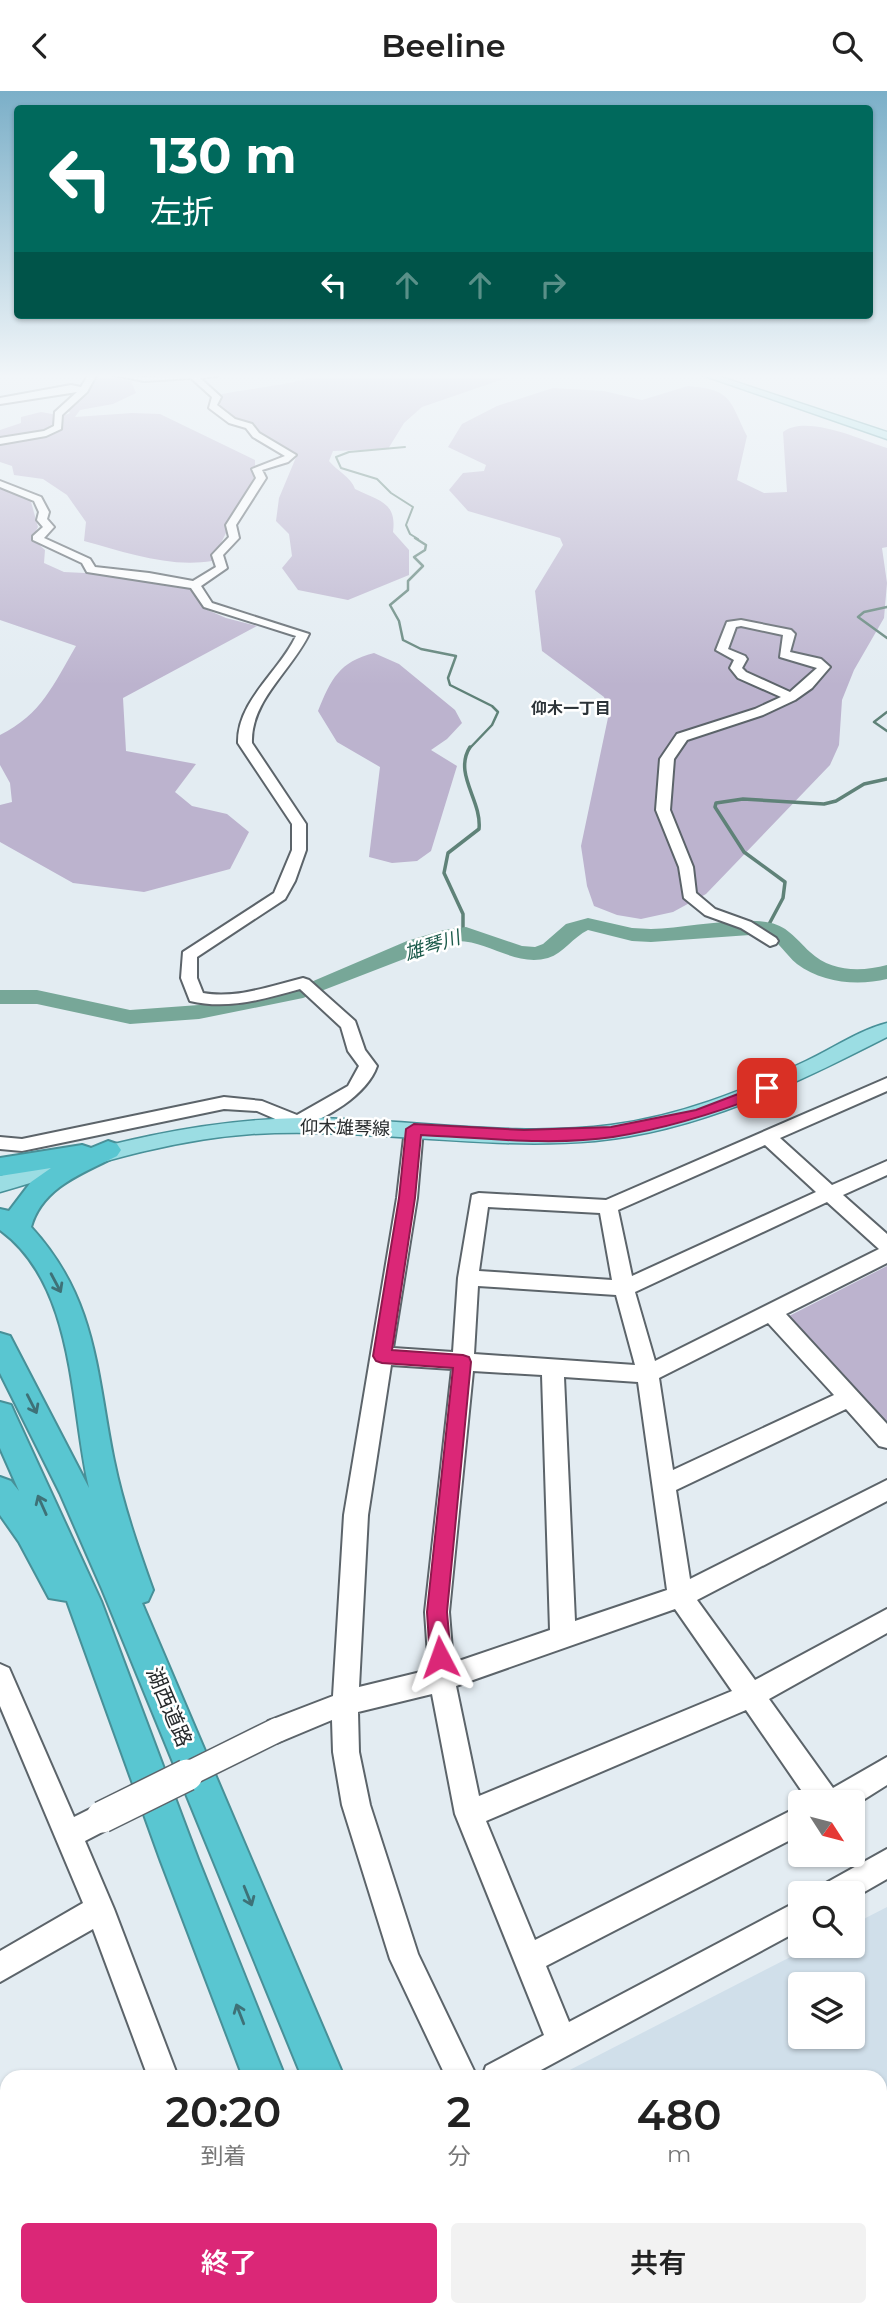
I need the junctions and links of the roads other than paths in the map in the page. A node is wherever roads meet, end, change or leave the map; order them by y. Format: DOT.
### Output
graph roads {
  1 [pos="261,478"];
  2 [pos="0,484"];
  3 [pos="195,586"];
  4 [pos="792,697"];
  5 [pos="770,941"];
  6 [pos="887,1030"];
  7 [pos="887,1084"];
  8 [pos="295,1125"];
  9 [pos="414,1129"];
  10 [pos="767,1137"];
  11 [pos="0,1143"];
  12 [pos="108,1150"];
  13 [pos="0,1167"];
  14 [pos="887,1167"];
  15 [pos="0,1184"];
  16 [pos="830,1194"];
  17 [pos="608,1207"];
  18 [pos="9,1222"];
  19 [pos="887,1245"];
  20 [pos="887,1254"];
  21 [pos="468,1278"];
  22 [pos="624,1288"];
  23 [pos="772,1313"];
  24 [pos="0,1344"];
  25 [pos="382,1356"];
  26 [pos="463,1362"];
  27 [pos="553,1369"];
  28 [pos="648,1374"];
  29 [pos="850,1397"];
  30 [pos="0,1414"];
  31 [pos="887,1439"];
  32 [pos="665,1485"];
  33 [pos="0,1490"];
  34 [pos="887,1490"];
  35 [pos="680,1596"];
  36 [pos="887,1620"];
  37 [pos="563,1637"];
  38 [pos="0,1676"];
  39 [pos="442,1679"];
  40 [pos="752,1695"];
  41 [pos="345,1703"];
  42 [pos="887,1770"];
  43 [pos="818,1790"];
  44 [pos="854,1790"];
  45 [pos="469,1814"];
  46 [pos="788,1826"];
  47 [pos="222,1833"];
  48 [pos="69,1835"];
  49 [pos="179,1859"];
  50 [pos="887,1863"];
  51 [pos="856,1881"];
  52 [pos="100,1909"];
  53 [pos="788,1920"];
  54 [pos="527,1959"];
  55 [pos="0,1967"];
  56 [pos="562,2041"];
  57 [pos="160,2070"];
  58 [pos="261,2070"];
  59 [pos="320,2070"];
  60 [pos="459,2070"];
  61 [pos="510,2070"];
  1 -- 3 [label="street"];
  2 -- 3 [label="street"];
  3 -- 8 [label="street"];
  4 -- 4 [label="street"];
  4 -- 5 [label="street"];
  6 -- 9 [label="main road, 仰木雄琴線"];
  7 -- 10 [label="street"];
  8 -- 9 [label="main road, 仰木雄琴線"];
  8 -- 11 [label="street"];
  8 -- 12 [label="main road, 仰木雄琴線"];
  9 -- 25 [label="street"];
  10 -- 16 [label="street"];
  10 -- 17 [label="street"];
  12 -- 13 [label="highway"];
  12 -- 15 [label="main road, 仰木雄琴線"];
  12 -- 18 [label="highway"];
  14 -- 16 [label="street"];
  16 -- 19 [label="street"];
  16 -- 22 [label="street"];
  17 -- 21 [label="street"];
  17 -- 22 [label="street"];
  18 -- 47 [label="highway, one-way"];
  20 -- 23 [label="street"];
  21 -- 22 [label="street"];
  21 -- 26 [label="street"];
  22 -- 28 [label="street"];
  23 -- 28 [label="street"];
  23 -- 29 [label="street"];
  24 -- 47 [label="highway, 湖西道路, one-way"];
  25 -- 26 [label="street"];
  25 -- 41 [label="street"];
  26 -- 27 [label="street"];
  26 -- 39 [label="street"];
  27 -- 28 [label="street"];
  27 -- 37 [label="street"];
  28 -- 32 [label="street"];
  29 -- 31 [label="street"];
  29 -- 32 [label="street"];
  49 -- 30 [label="highway, one-way"];
  32 -- 35 [label="street"];
  33 -- 49 [label="highway"];
  34 -- 35 [label="street"];
  35 -- 37 [label="street"];
  35 -- 40 [label="street"];
  36 -- 40 [label="street"];
  37 -- 39 [label="street"];
  38 -- 48 [label="street"];
  39 -- 41 [label="street"];
  39 -- 45 [label="street"];
  40 -- 43 [label="street"];
  40 -- 45 [label="street"];
  41 -- 48 [label="street, bridge"];
  41 -- 60 [label="street"];
  42 -- 44 [label="street"];
  45 -- 54 [label="street"];
  46 -- 54 [label="street"];
  47 -- 59 [label="highway, 湖西道路, one-way"];
  48 -- 52 [label="street"];
  58 -- 49 [label="highway, one-way"];
  50 -- 51 [label="street"];
  52 -- 55 [label="street"];
  52 -- 57 [label="street"];
  53 -- 56 [label="street"];
  54 -- 56 [label="street"];
  56 -- 61 [label="street"];
}
